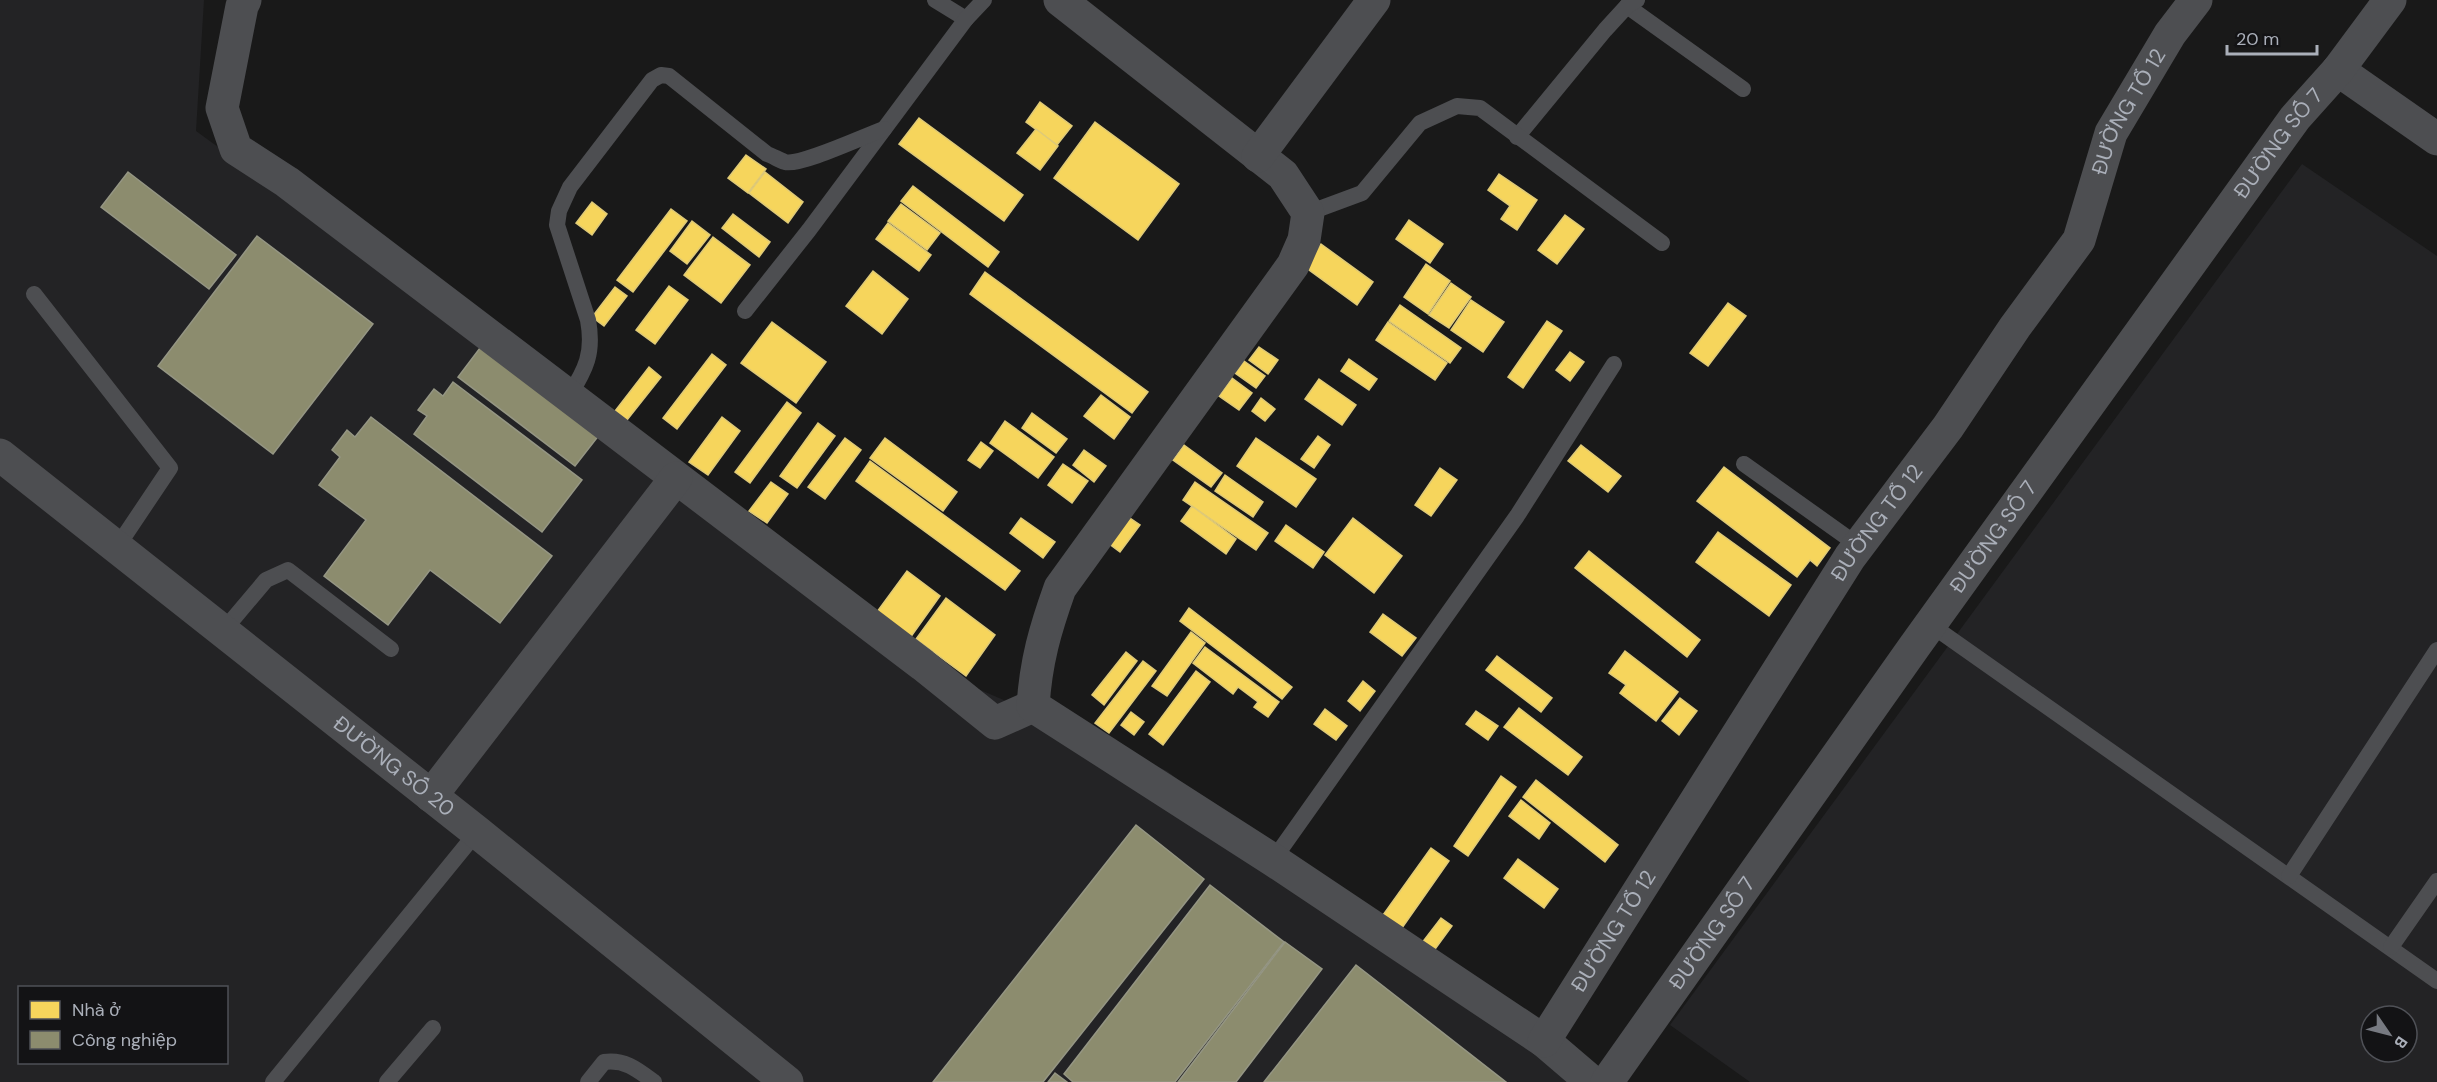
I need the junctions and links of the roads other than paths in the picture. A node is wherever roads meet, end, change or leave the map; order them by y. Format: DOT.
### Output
graph roads {
  1 [pos="245,0"];
  2 [pos="935,0"];
  3 [pos="984,0"];
  4 [pos="1060,0"];
  5 [pos="1374,0"];
  6 [pos="2196,0"];
  7 [pos="2390,0"];
  8 [pos="1632,3"];
  9 [pos="966,19"];
  10 [pos="2337,70"];
  11 [pos="1743,89"];
  12 [pos="884,129"];
  13 [pos="1517,137"];
  14 [pos="2437,139"];
  15 [pos="1258,156"];
  16 [pos="1308,213"];
  17 [pos="1662,243"];
  18 [pos="34,294"];
  19 [pos="745,311"];
  20 [pos="1614,364"];
  21 [pos="569,396"];
  22 [pos="0,454"];
  23 [pos="1744,464"];
  24 [pos="676,478"];
  25 [pos="1859,546"];
  26 [pos="117,547"];
  27 [pos="1931,625"];
  28 [pos="223,631"];
  29 [pos="391,649"];
  30 [pos="2437,650"];
  31 [pos="1033,706"];
  32 [pos="431,796"];
  33 [pos="477,832"];
  34 [pos="1273,860"];
  35 [pos="2289,876"];
  36 [pos="2437,881"];
  37 [pos="2391,947"];
  38 [pos="2437,981"];
  39 [pos="433,1028"];
  40 [pos="1544,1041"];
  41 [pos="273,1082"];
  42 [pos="387,1082"];
  43 [pos="588,1082"];
  44 [pos="654,1082"];
  45 [pos="786,1082"];
  46 [pos="1592,1082"];
  47 [pos="1607,1082"];
  1 -- 21 [label="street"];
  2 -- 9 [label="lane"];
  3 -- 9 [label="lane"];
  4 -- 15 [label="street"];
  5 -- 15 [label="street"];
  6 -- 25 [label="street, ĐƯỜNG TỔ 12"];
  7 -- 10 [label="street, ĐƯỜNG SỐ 7"];
  8 -- 11 [label="lane"];
  8 -- 13 [label="lane"];
  9 -- 12 [label="lane"];
  10 -- 14 [label="street"];
  10 -- 27 [label="street, ĐƯỜNG SỐ 7"];
  12 -- 19 [label="lane"];
  12 -- 21 [label="lane"];
  13 -- 16 [label="lane"];
  13 -- 17 [label="lane"];
  15 -- 16 [label="street"];
  16 -- 31 [label="street"];
  18 -- 26 [label="lane"];
  20 -- 34 [label="lane"];
  21 -- 24 [label="street"];
  22 -- 26 [label="street, ĐƯỜNG SỐ 20"];
  23 -- 25 [label="lane"];
  24 -- 31 [label="street"];
  24 -- 32 [label="street"];
  25 -- 40 [label="street, ĐƯỜNG TỔ 12"];
  26 -- 28 [label="street, ĐƯỜNG SỐ 20"];
  27 -- 35 [label="lane"];
  27 -- 47 [label="street, ĐƯỜNG SỐ 7"];
  28 -- 29 [label="lane"];
  28 -- 32 [label="street, ĐƯỜNG SỐ 20"];
  30 -- 35 [label="lane"];
  31 -- 34 [label="street"];
  32 -- 33 [label="street, ĐƯỜNG SỐ 20"];
  33 -- 41 [label="lane"];
  33 -- 45 [label="street, ĐƯỜNG SỐ 20"];
  34 -- 40 [label="street"];
  35 -- 37 [label="lane"];
  36 -- 37 [label="lane"];
  37 -- 38 [label="lane"];
  39 -- 42 [label="lane"];
  40 -- 46 [label="street"];
  43 -- 44 [label="lane"];
}
